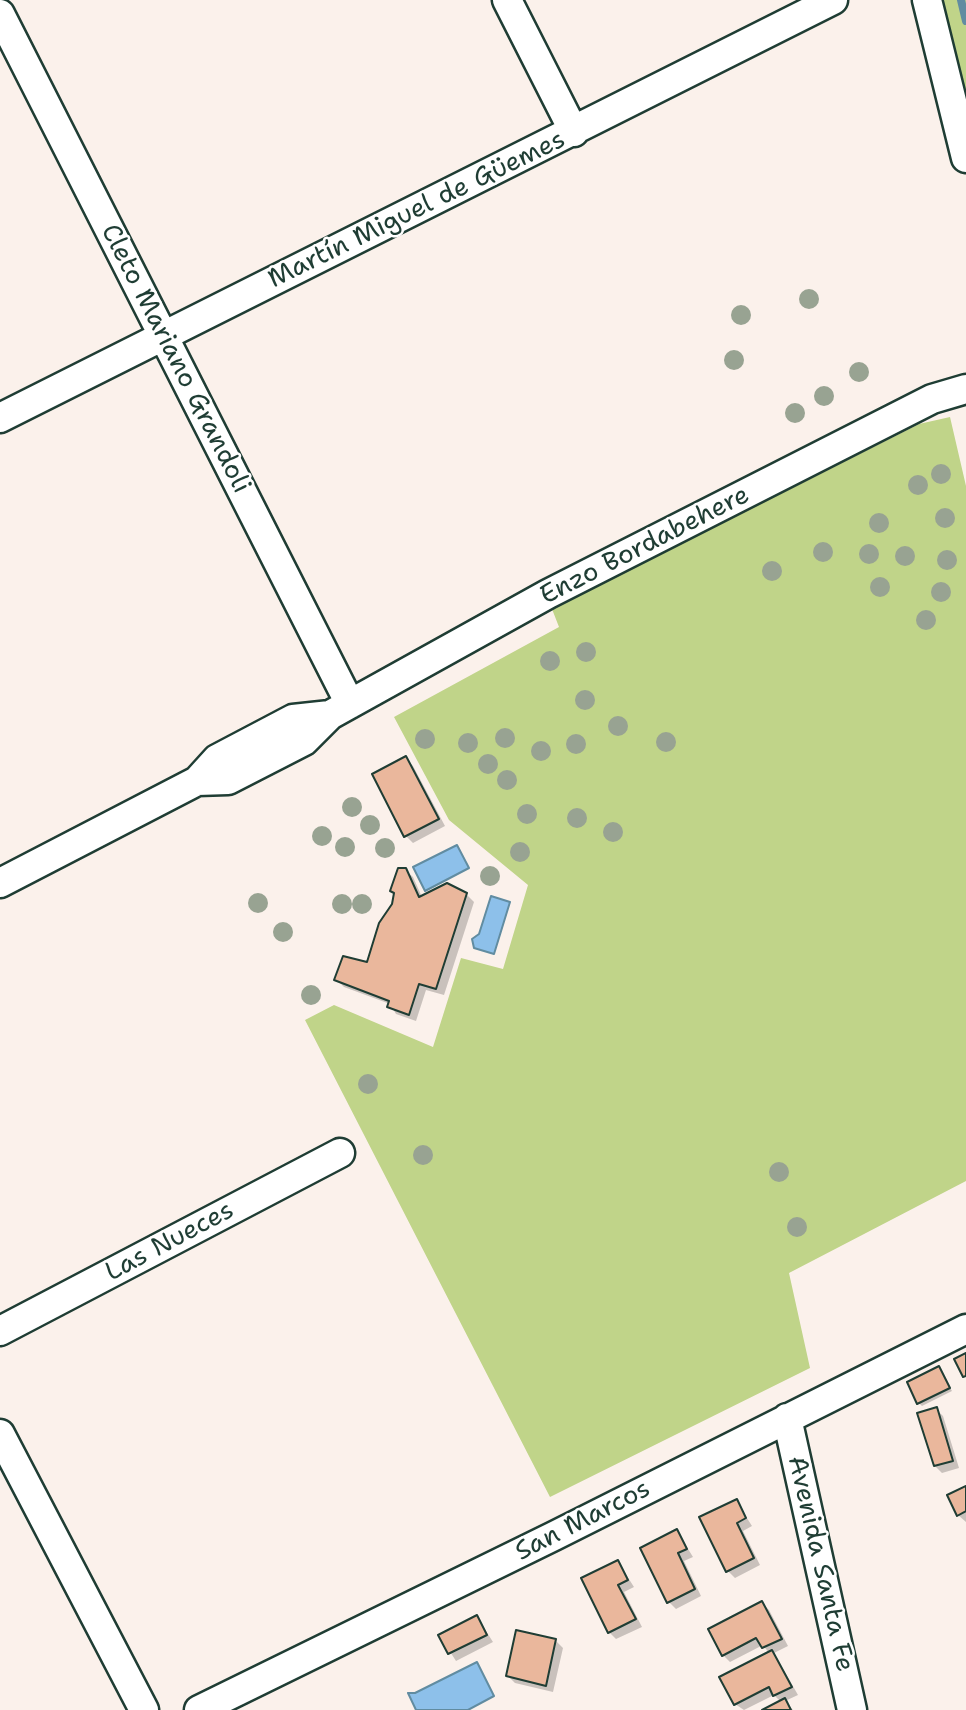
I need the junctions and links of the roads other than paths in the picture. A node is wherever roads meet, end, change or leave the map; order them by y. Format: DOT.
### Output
graph roads {
  1 [pos="507,0"];
  2 [pos="833,0"];
  3 [pos="927,0"];
  4 [pos="0,14"];
  5 [pos="574,132"];
  6 [pos="966,158"];
  7 [pos="163,337"];
  8 [pos="966,389"];
  9 [pos="0,418"];
  10 [pos="340,710"];
  11 [pos="0,883"];
  12 [pos="340,1153"];
  13 [pos="966,1329"];
  14 [pos="0,1331"];
  15 [pos="788,1418"];
  16 [pos="0,1434"];
  17 [pos="144,1710"];
  18 [pos="199,1710"];
  19 [pos="852,1710"];
  1 -- 5 [label="street"];
  2 -- 5 [label="street, Martín Miguel de Güemes"];
  3 -- 6 [label="street"];
  4 -- 7 [label="street, Cleto Mariano Grandoli"];
  5 -- 7 [label="street, Martín Miguel de Güemes"];
  7 -- 9 [label="street, Martín Miguel de Güemes"];
  7 -- 10 [label="street, Cleto Mariano Grandoli"];
  8 -- 10 [label="street, Enzo Bordabehere"];
  10 -- 11 [label="street, Enzo Bordabehere"];
  12 -- 14 [label="street, Las Nueces"];
  13 -- 15 [label="street, San Marcos"];
  15 -- 18 [label="street, San Marcos"];
  15 -- 19 [label="street, Avenida Santa Fe"];
  16 -- 17 [label="street"];
}
